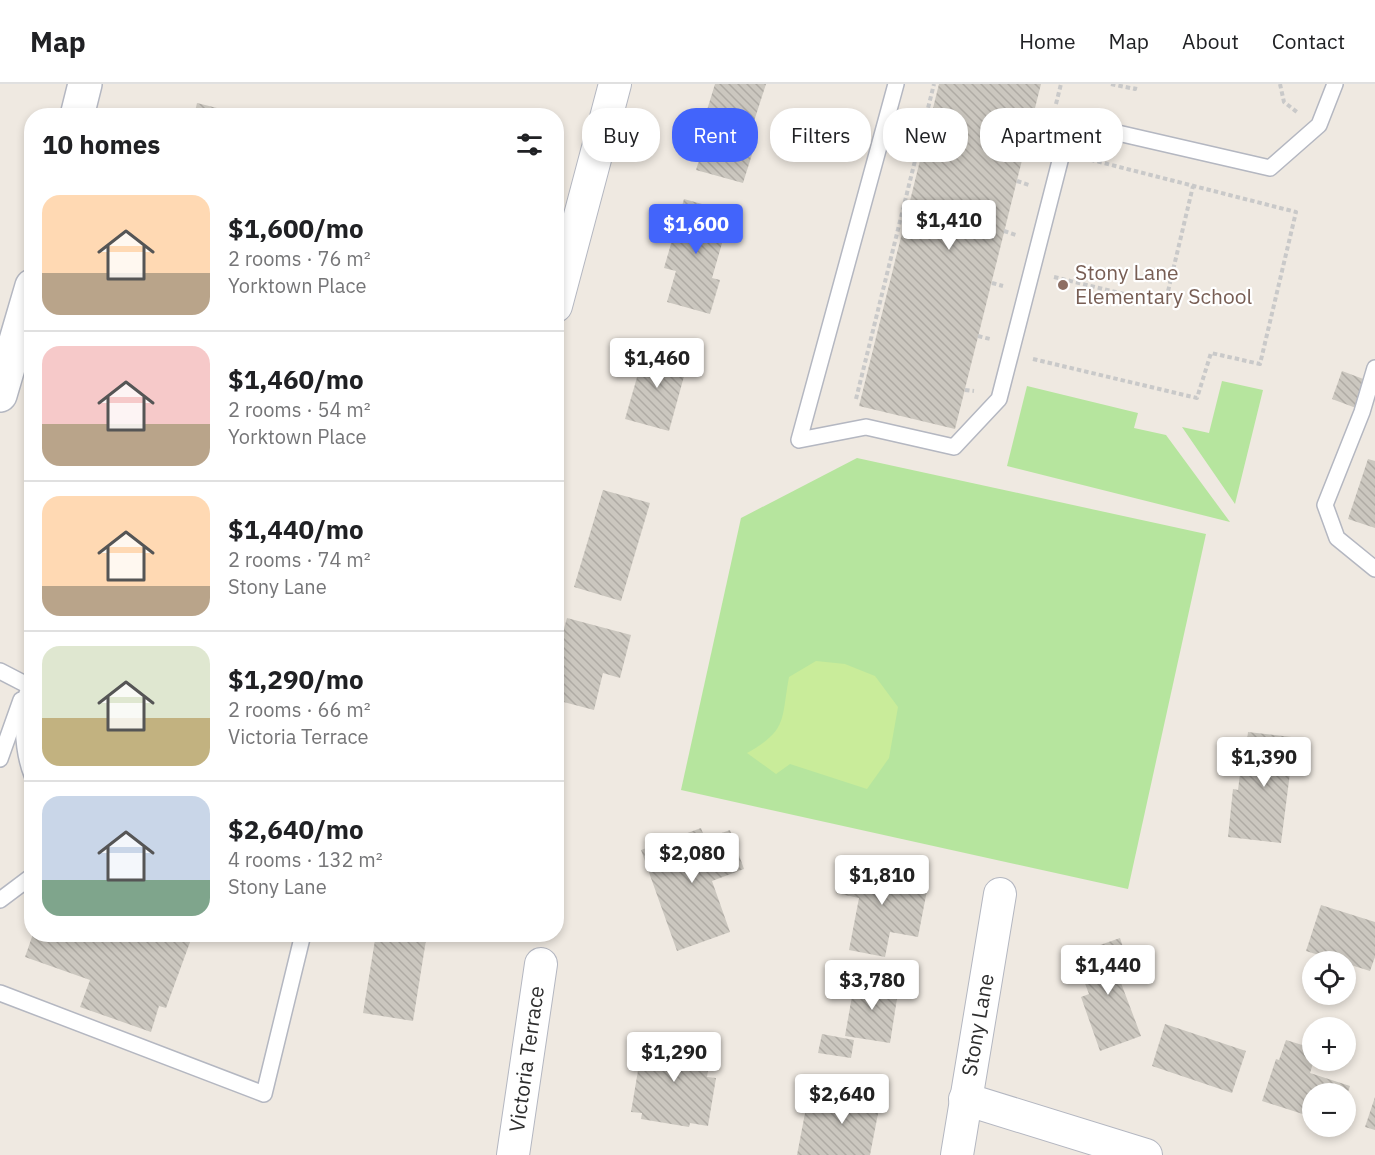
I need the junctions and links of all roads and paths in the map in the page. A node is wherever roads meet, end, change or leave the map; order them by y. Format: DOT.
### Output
graph roads {
  1 [pos="85,84"];
  2 [pos="615,84"];
  3 [pos="896,84"];
  4 [pos="934,84"];
  5 [pos="1111,84"];
  6 [pos="1136,84"];
  7 [pos="1280,84"];
  8 [pos="1335,84"];
  9 [pos="79,108"];
  10 [pos="1300,113"];
  11 [pos="1101,162"];
  12 [pos="1017,181"];
  13 [pos="1193,186"];
  14 [pos="1035,187"];
  15 [pos="1004,231"];
  16 [pos="1023,237"];
  17 [pos="1047,275"];
  18 [pos="564,276"];
  19 [pos="24,313"];
  20 [pos="1012,354"];
  21 [pos="1375,368"];
  22 [pos="0,395"];
  23 [pos="856,399"];
  24 [pos="1375,569"];
  25 [pos="0,671"];
  26 [pos="24,684"];
  27 [pos="24,699"];
  28 [pos="0,759"];
  29 [pos="24,882"];
  30 [pos="1000,894"];
  31 [pos="0,900"];
  32 [pos="301,942"];
  33 [pos="541,963"];
  34 [pos="0,993"];
  35 [pos="965,1099"];
  36 [pos="513,1155"];
  37 [pos="957,1155"];
  38 [pos="1146,1155"];
  1 -- 9 [label="main road"];
  2 -- 18 [label="street"];
  3 -- 20 [label="lane"];
  4 -- 23 [label="path"];
  5 -- 6 [label="path"];
  7 -- 10 [label="path"];
  8 -- 20 [label="lane"];
  11 -- 13 [label="path"];
  12 -- 14 [label="path"];
  13 -- 17 [label="path"];
  13 -- 20 [label="path"];
  15 -- 16 [label="path"];
  19 -- 22 [label="main road"];
  21 -- 24 [label="lane"];
  25 -- 26 [label="lane"];
  27 -- 28 [label="lane"];
  29 -- 31 [label="lane"];
  30 -- 35 [label="street, Stony Lane"];
  32 -- 34 [label="lane"];
  33 -- 36 [label="street, Victoria Terrace"];
  35 -- 37 [label="street, Stony Lane"];
  35 -- 38 [label="street"];
}
